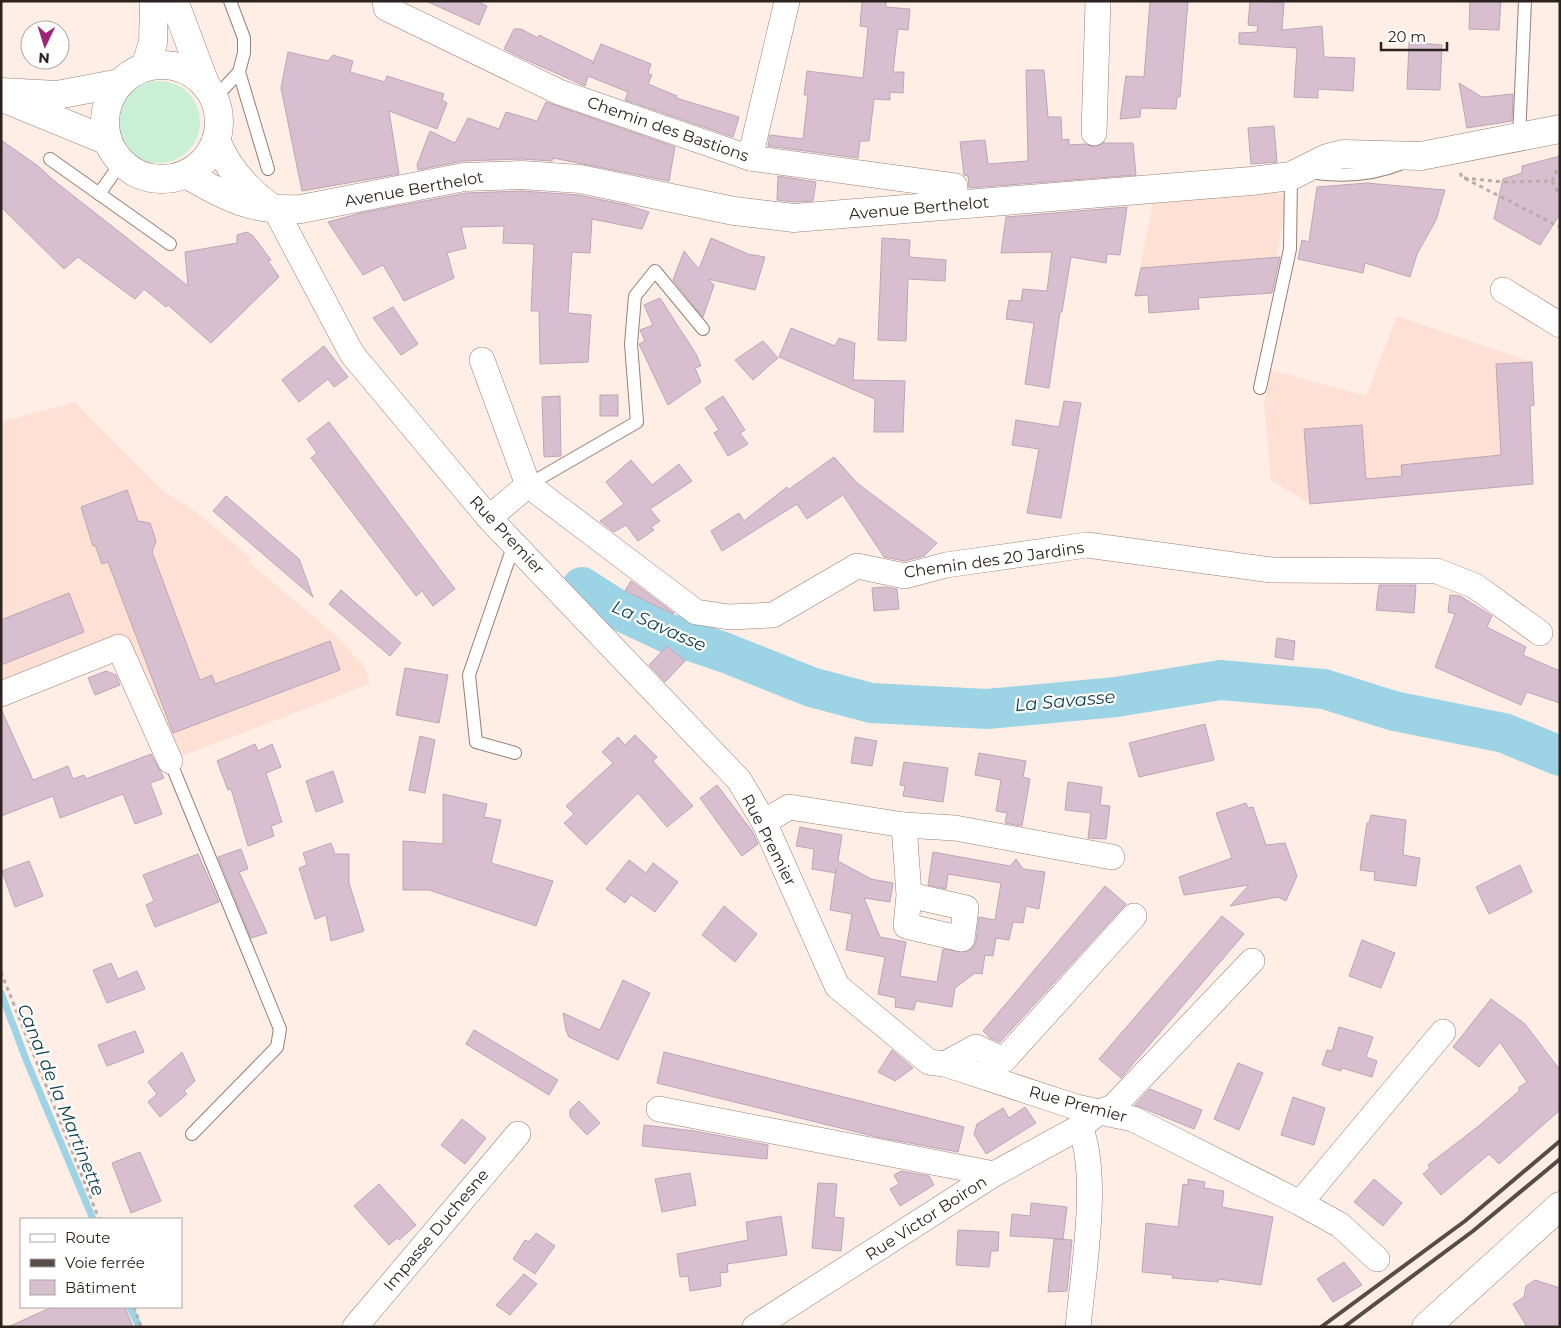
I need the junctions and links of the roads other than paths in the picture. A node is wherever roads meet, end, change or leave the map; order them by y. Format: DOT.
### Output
graph roads {
  1 [pos="154,1"];
  2 [pos="174,1"];
  3 [pos="230,1"];
  4 [pos="385,1"];
  5 [pos="787,1"];
  6 [pos="1098,1"];
  7 [pos="1525,1"];
  8 [pos="145,67"];
  9 [pos="239,72"];
  10 [pos="120,83"];
  11 [pos="1,92"];
  12 [pos="210,93"];
  13 [pos="1,98"];
  14 [pos="1560,129"];
  15 [pos="1094,133"];
  16 [pos="1519,138"];
  17 [pos="216,140"];
  18 [pos="114,152"];
  19 [pos="750,158"];
  20 [pos="50,159"];
  21 [pos="268,169"];
  22 [pos="186,174"];
  23 [pos="1296,174"];
  24 [pos="99,194"];
  25 [pos="955,206"];
  26 [pos="276,211"];
  27 [pos="170,244"];
  28 [pos="1503,290"];
  29 [pos="1560,325"];
  30 [pos="703,329"];
  31 [pos="482,360"];
  32 [pos="1260,388"];
  33 [pos="528,485"];
  34 [pos="489,518"];
  35 [pos="514,544"];
  36 [pos="1540,633"];
  37 [pos="1,694"];
  38 [pos="515,753"];
  39 [pos="170,761"];
  40 [pos="764,822"];
  41 [pos="904,825"];
  42 [pos="1112,857"];
  43 [pos="909,895"];
  44 [pos="1134,916"];
  45 [pos="1252,961"];
  46 [pos="1443,1032"];
  47 [pos="945,1064"];
  48 [pos="659,1109"];
  49 [pos="1090,1120"];
  50 [pos="192,1134"];
  51 [pos="518,1134"];
  52 [pos="994,1174"];
  53 [pos="1300,1202"];
  54 [pos="1560,1206"];
  55 [pos="1377,1259"];
  56 [pos="1428,1326"];
  57 [pos="355,1327"];
  58 [pos="755,1327"];
  59 [pos="1078,1327"];
  1 -- 8 [label="main road"];
  2 -- 12 [label="main road"];
  3 -- 9 [label="lane"];
  4 -- 19 [label="street, Chemin des Bastions"];
  5 -- 19 [label="street"];
  6 -- 15 [label="street"];
  7 -- 16 [label="lane"];
  8 -- 10 [label="main road"];
  8 -- 12 [label="main road"];
  9 -- 12 [label="lane"];
  9 -- 21 [label="lane"];
  10 -- 11 [label="main road"];
  10 -- 18 [label="main road"];
  12 -- 17 [label="main road"];
  13 -- 18 [label="main road"];
  14 -- 16 [label="main road, Avenue Berthelot"];
  16 -- 23 [label="main road, Avenue Berthelot"];
  17 -- 22 [label="main road"];
  17 -- 26 [label="main road"];
  18 -- 22 [label="main road"];
  18 -- 24 [label="lane"];
  19 -- 25 [label="street, Chemin des Bastions"];
  20 -- 24 [label="lane"];
  22 -- 26 [label="main road, Avenue Berthelot"];
  23 -- 25 [label="main road, Avenue Berthelot"];
  23 -- 32 [label="lane"];
  24 -- 27 [label="lane"];
  25 -- 26 [label="main road, Avenue Berthelot"];
  26 -- 34 [label="street, Rue Premier"];
  28 -- 29 [label="street"];
  30 -- 33 [label="lane"];
  31 -- 33 [label="street"];
  33 -- 34 [label="street"];
  33 -- 36 [label="street, Chemin des 20 Jardins"];
  34 -- 35 [label="street, Rue Premier"];
  35 -- 38 [label="lane"];
  35 -- 40 [label="street, Rue Premier"];
  37 -- 39 [label="street"];
  39 -- 50 [label="lane"];
  40 -- 41 [label="street"];
  40 -- 47 [label="street, Rue Premier"];
  41 -- 42 [label="street"];
  41 -- 43 [label="street"];
  44 -- 47 [label="street"];
  45 -- 49 [label="street, Rue Victor Boiron"];
  46 -- 53 [label="street"];
  47 -- 49 [label="street, Rue Premier"];
  48 -- 52 [label="street"];
  49 -- 52 [label="street, Rue Victor Boiron"];
  49 -- 53 [label="street, Rue Premier"];
  49 -- 59 [label="street"];
  51 -- 57 [label="street, Impasse Duchesne"];
  52 -- 58 [label="street, Rue Victor Boiron"];
  53 -- 55 [label="street, Rue Premier"];
  54 -- 56 [label="main road"];
}
